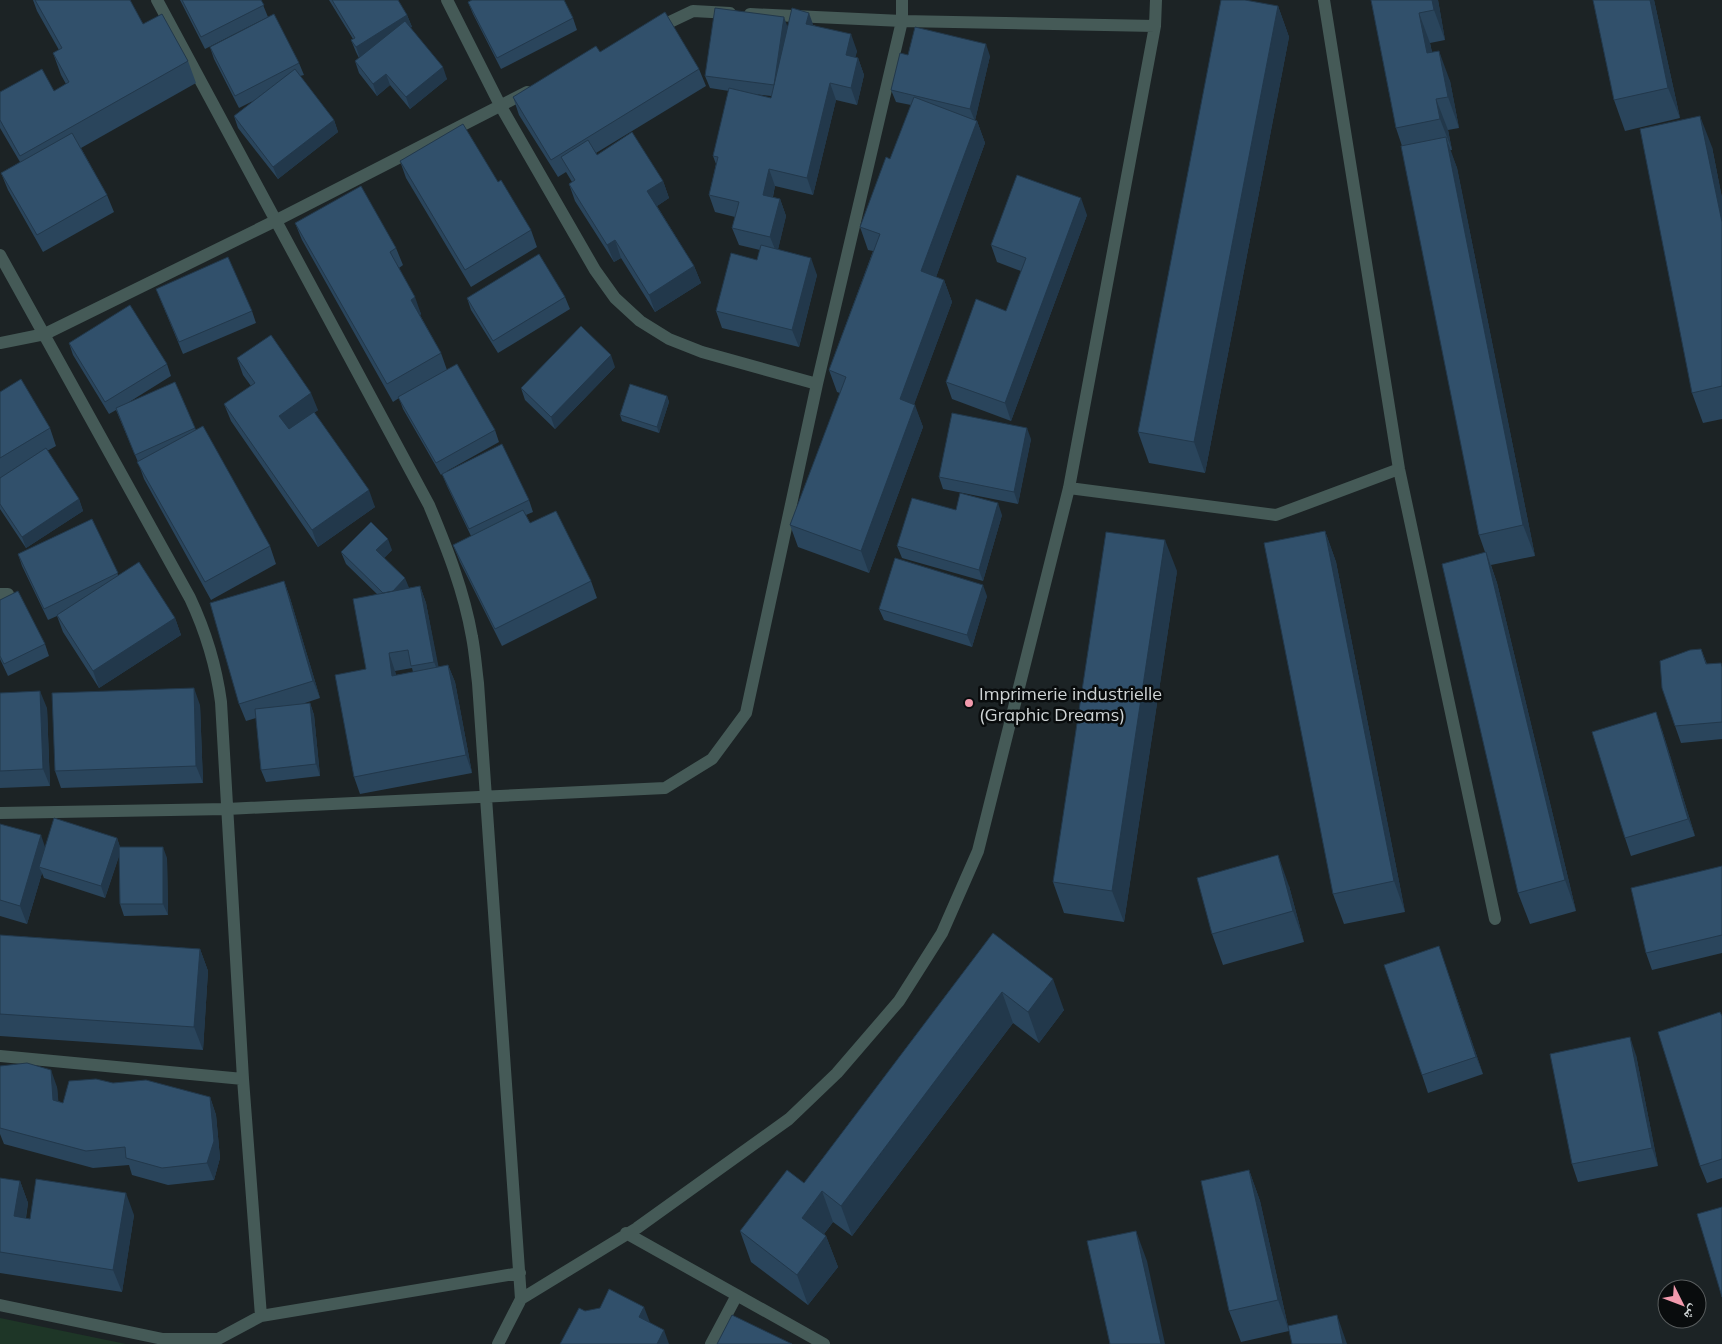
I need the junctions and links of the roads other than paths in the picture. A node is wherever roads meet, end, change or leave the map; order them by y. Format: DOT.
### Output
graph roads {
  1 [pos="157,0"];
  2 [pos="447,0"];
  3 [pos="902,0"];
  4 [pos="1156,0"];
  5 [pos="1324,0"];
  6 [pos="692,5"];
  7 [pos="902,21"];
  8 [pos="1155,26"];
  9 [pos="640,36"];
  10 [pos="535,88"];
  11 [pos="500,105"];
  12 [pos="277,220"];
  13 [pos="0,254"];
  14 [pos="45,334"];
  15 [pos="0,343"];
  16 [pos="817,384"];
  17 [pos="1398,469"];
  18 [pos="1069,488"];
  19 [pos="487,798"];
  20 [pos="227,809"];
  21 [pos="0,813"];
  22 [pos="1495,919"];
  23 [pos="0,1056"];
  24 [pos="243,1079"];
  25 [pos="626,1233"];
  26 [pos="520,1273"];
  27 [pos="737,1295"];
  28 [pos="521,1299"];
  29 [pos="0,1305"];
  30 [pos="261,1316"];
  31 [pos="498,1344"];
  32 [pos="711,1344"];
  33 [pos="824,1344"];
  1 -- 12 [label="street"];
  2 -- 11 [label="street"];
  3 -- 7 [label="street"];
  4 -- 8 [label="street"];
  5 -- 17 [label="street"];
  6 -- 7 [label="street"];
  6 -- 9 [label="street"];
  7 -- 8 [label="street"];
  7 -- 16 [label="street"];
  8 -- 18 [label="street"];
  10 -- 11 [label="street"];
  11 -- 12 [label="street"];
  11 -- 16 [label="street"];
  12 -- 14 [label="street"];
  12 -- 19 [label="street"];
  13 -- 14 [label="street"];
  14 -- 15 [label="street"];
  14 -- 20 [label="street"];
  16 -- 19 [label="street"];
  17 -- 18 [label="street"];
  17 -- 22 [label="street"];
  18 -- 25 [label="street"];
  19 -- 20 [label="street"];
  19 -- 26 [label="street"];
  20 -- 21 [label="street"];
  20 -- 24 [label="street"];
  23 -- 24 [label="street"];
  24 -- 30 [label="street"];
  25 -- 27 [label="street"];
  25 -- 28 [label="street"];
  26 -- 28 [label="street"];
  26 -- 30 [label="street"];
  27 -- 32 [label="street"];
  27 -- 33 [label="street"];
  28 -- 31 [label="street"];
  29 -- 30 [label="street"];
}
